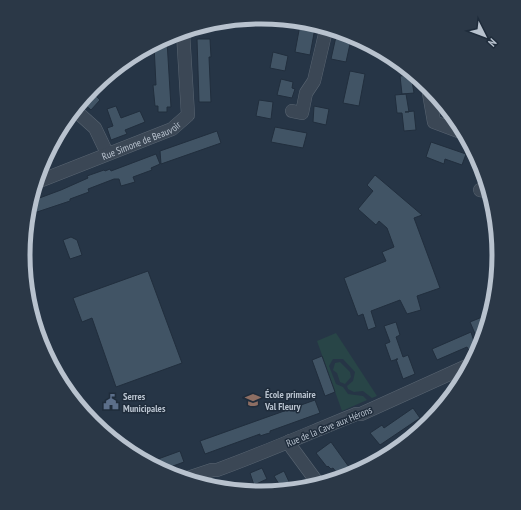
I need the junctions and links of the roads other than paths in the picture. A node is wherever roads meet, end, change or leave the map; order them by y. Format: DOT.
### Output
graph roads {
  1 [pos="325,33"];
  2 [pos="183,37"];
  3 [pos="430,99"];
  4 [pos="292,111"];
  5 [pos="78,113"];
  6 [pos="455,130"];
  7 [pos="107,154"];
  8 [pos="42,180"];
  9 [pos="461,371"];
  10 [pos="290,441"];
  11 [pos="194,476"];
  12 [pos="315,479"];
  1 -- 4 [label="street"];
  2 -- 7 [label="street, Rue Simone de Beauvoir"];
  3 -- 6 [label="street"];
  5 -- 7 [label="street"];
  7 -- 8 [label="street, Rue Simone de Beauvoir"];
  9 -- 10 [label="street, Rue de la Cave aux Hérons"];
  10 -- 11 [label="street, Rue de la Cave aux Hérons"];
  10 -- 12 [label="street"];
}
